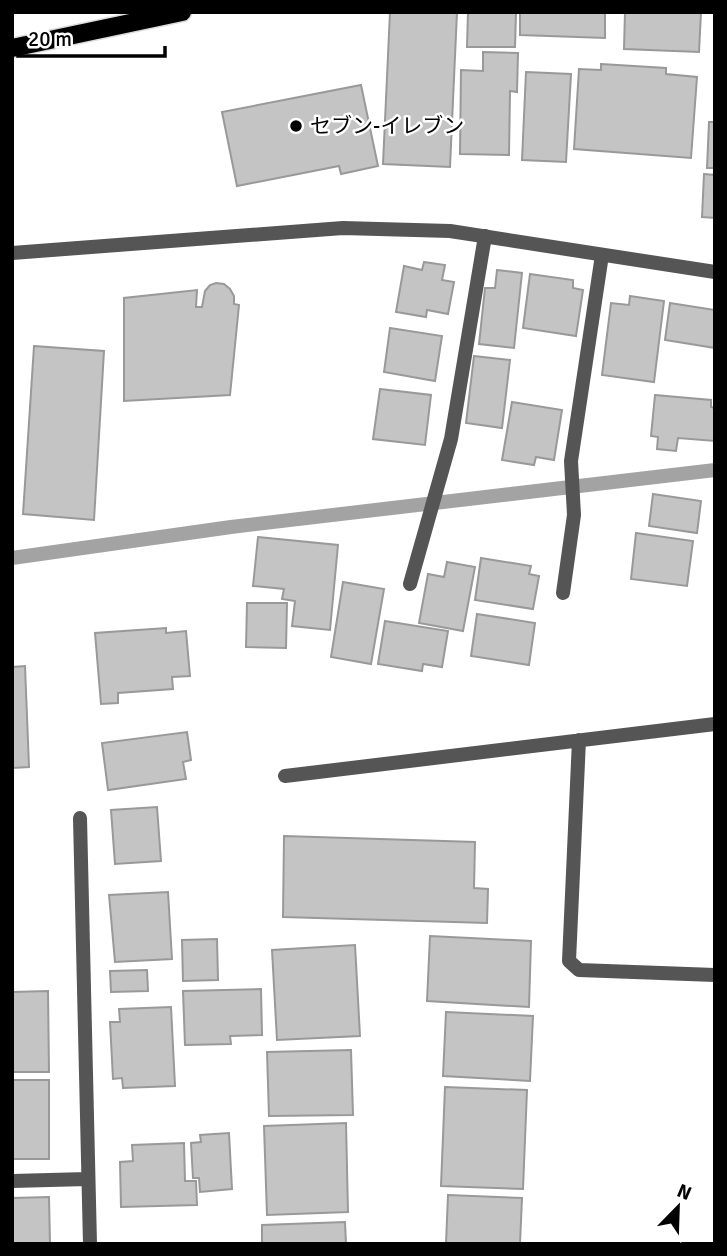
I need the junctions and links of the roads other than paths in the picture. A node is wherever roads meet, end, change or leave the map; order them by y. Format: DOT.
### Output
graph roads {
  1 [pos="182,12"];
  2 [pos="12,48"];
  3 [pos="485,236"];
  4 [pos="12,253"];
  5 [pos="602,255"];
  6 [pos="715,272"];
  7 [pos="410,584"];
  8 [pos="563,593"];
  9 [pos="715,724"];
  10 [pos="579,740"];
  11 [pos="285,776"];
  12 [pos="80,818"];
  13 [pos="715,975"];
  14 [pos="87,1179"];
  15 [pos="12,1181"];
  16 [pos="90,1244"];
  1 -- 2 [label="main road"];
  3 -- 4 [label="street"];
  3 -- 5 [label="street"];
  3 -- 7 [label="street"];
  5 -- 6 [label="street"];
  5 -- 8 [label="street"];
  9 -- 10 [label="street"];
  10 -- 11 [label="street"];
  10 -- 13 [label="street"];
  12 -- 14 [label="street"];
  14 -- 15 [label="street"];
  14 -- 16 [label="street"];
}
